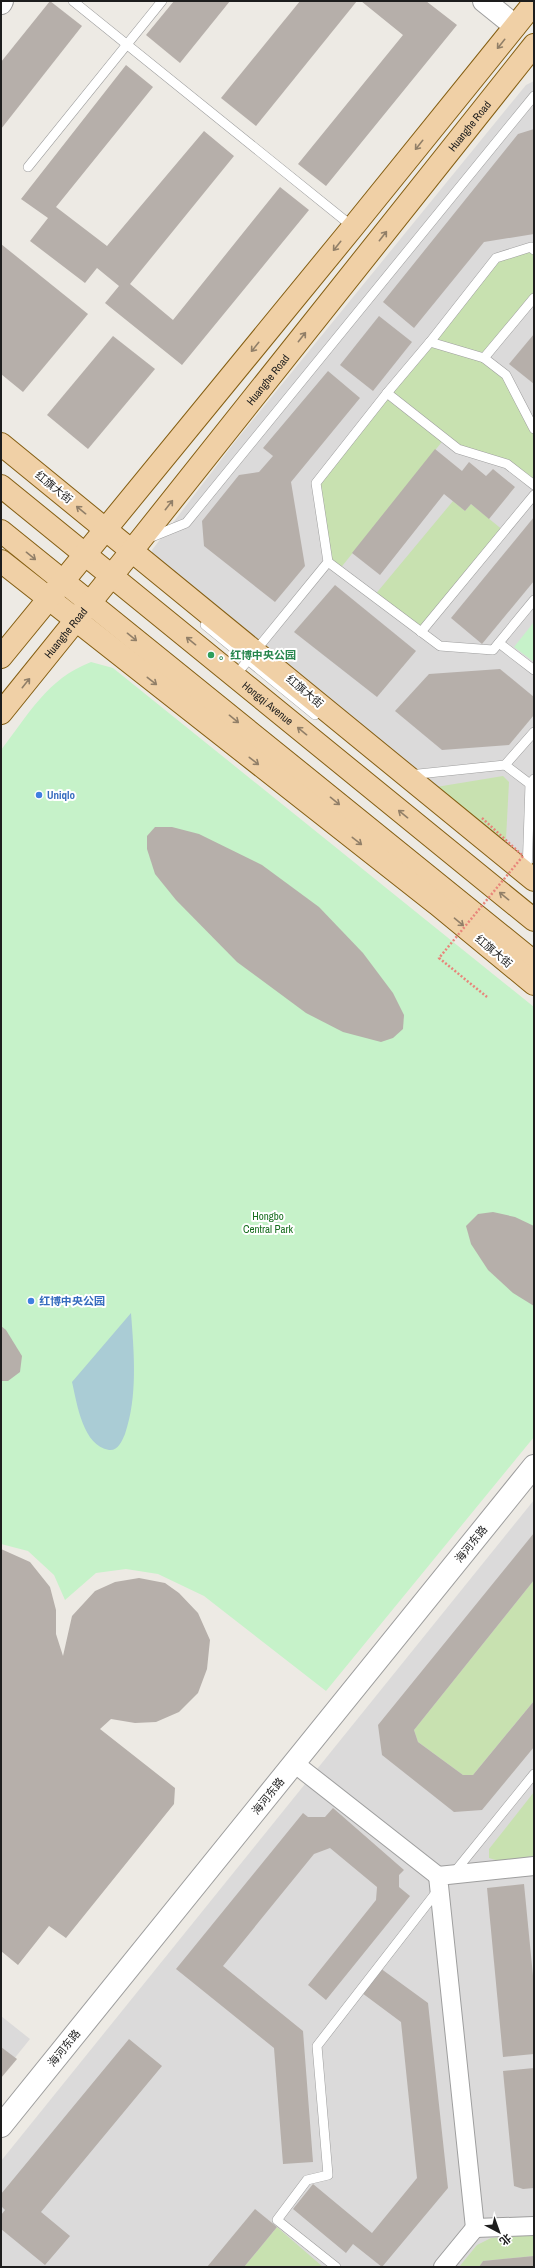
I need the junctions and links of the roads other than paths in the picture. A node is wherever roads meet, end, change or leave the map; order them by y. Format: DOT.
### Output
graph roads {
  1 [pos="74,1"];
  2 [pos="162,1"];
  3 [pos="484,1"];
  4 [pos="534,3"];
  5 [pos="515,26"];
  6 [pos="127,44"];
  7 [pos="534,45"];
  8 [pos="534,96"];
  9 [pos="28,167"];
  10 [pos="354,227"];
  11 [pos="534,250"];
  12 [pos="534,298"];
  13 [pos="430,342"];
  14 [pos="484,358"];
  15 [pos="387,393"];
  16 [pos="534,429"];
  17 [pos="1,444"];
  18 [pos="534,485"];
  19 [pos="1,486"];
  20 [pos="534,495"];
  21 [pos="106,529"];
  22 [pos="1,531"];
  23 [pos="133,550"];
  24 [pos="85,554"];
  25 [pos="1,561"];
  26 [pos="328,562"];
  27 [pos="112,576"];
  28 [pos="63,581"];
  29 [pos="163,589"];
  30 [pos="48,599"];
  31 [pos="534,600"];
  32 [pos="90,603"];
  33 [pos="199,620"];
  34 [pos="76,621"];
  35 [pos="421,632"];
  36 [pos="499,643"];
  37 [pos="1,657"];
  38 [pos="246,662"];
  39 [pos="534,670"];
  40 [pos="1,713"];
  41 [pos="320,719"];
  42 [pos="534,732"];
  43 [pos="505,764"];
  44 [pos="400,778"];
  45 [pos="532,782"];
  46 [pos="530,882"];
  47 [pos="534,920"];
  48 [pos="534,962"];
  49 [pos="534,984"];
  50 [pos="534,1466"];
  51 [pos="294,1763"];
  52 [pos="534,1774"];
  53 [pos="534,1866"];
  54 [pos="443,1880"];
  55 [pos="1,2126"];
  56 [pos="534,2226"];
  57 [pos="474,2228"];
  58 [pos="336,2267"];
  59 [pos="443,2267"];
  1 -- 6 [label="lane"];
  2 -- 6 [label="lane"];
  3 -- 5 [label="street"];
  4 -- 5 [label="main road"];
  5 -- 10 [label="main road, one-way"];
  6 -- 9 [label="lane"];
  6 -- 10 [label="lane"];
  23 -- 7 [label="main road, Huanghe Road, one-way"];
  8 -- 23 [label="lane"];
  10 -- 21 [label="main road, one-way"];
  11 -- 13 [label="lane"];
  12 -- 14 [label="lane"];
  13 -- 14 [label="lane"];
  13 -- 15 [label="lane"];
  14 -- 16 [label="lane"];
  15 -- 18 [label="lane"];
  15 -- 26 [label="lane"];
  21 -- 17 [label="main road, 红旗大街, one-way"];
  19 -- 24 [label="main road, Hongqi Avenue"];
  20 -- 35 [label="lane"];
  21 -- 23 [label="main road, 红旗大街"];
  21 -- 24 [label="main road"];
  22 -- 28 [label="main road, one-way"];
  23 -- 27 [label="main road, Huanghe Road"];
  23 -- 29 [label="lane"];
  23 -- 38 [label="main road, 红旗大街"];
  24 -- 27 [label="main road, Hongqi Avenue"];
  24 -- 28 [label="main road"];
  25 -- 30 [label="main road, 红旗大街"];
  26 -- 35 [label="lane"];
  26 -- 38 [label="lane"];
  27 -- 32 [label="main road, Huanghe Road"];
  38 -- 27 [label="main road, Hongqi Avenue, one-way"];
  28 -- 30 [label="main road"];
  28 -- 32 [label="main road"];
  30 -- 34 [label="main road, 红旗大街"];
  30 -- 37 [label="main road"];
  31 -- 36 [label="lane"];
  32 -- 34 [label="main road, Huanghe Road"];
  32 -- 48 [label="main road, one-way"];
  33 -- 38 [label="lane"];
  40 -- 34 [label="main road, Huanghe Road, one-way"];
  34 -- 49 [label="main road, 红旗大街, one-way"];
  35 -- 36 [label="lane"];
  36 -- 39 [label="lane"];
  38 -- 41 [label="lane"];
  38 -- 44 [label="main road, 红旗大街"];
  47 -- 38 [label="main road, Hongqi Avenue, one-way"];
  42 -- 43 [label="lane"];
  43 -- 44 [label="lane"];
  43 -- 45 [label="lane"];
  44 -- 46 [label="main road, 红旗大街"];
  45 -- 46 [label="lane"];
  50 -- 51 [label="street, 海河东路"];
  51 -- 54 [label="street"];
  51 -- 55 [label="street, 海河东路"];
  52 -- 54 [label="lane"];
  53 -- 54 [label="street"];
  54 -- 57 [label="street"];
  54 -- 58 [label="lane"];
  56 -- 57 [label="street"];
  57 -- 59 [label="street"];
}
